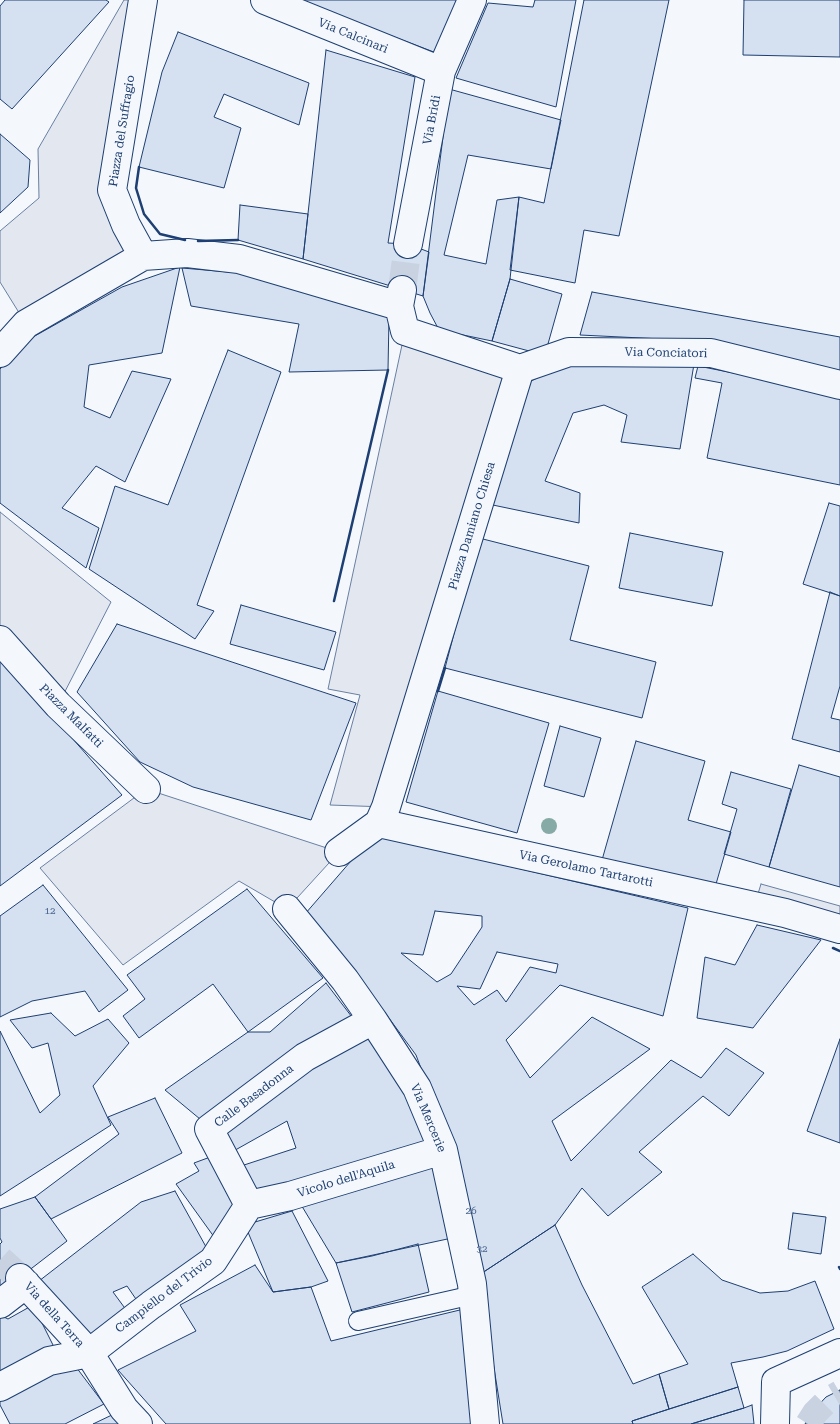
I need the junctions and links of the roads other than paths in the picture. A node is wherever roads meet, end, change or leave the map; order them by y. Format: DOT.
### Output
graph roads {
  1 [pos="143,0"];
  2 [pos="265,0"];
  3 [pos="472,0"];
  4 [pos="441,71"];
  5 [pos="408,244"];
  6 [pos="143,256"];
  7 [pos="0,353"];
  8 [pos="520,369"];
  9 [pos="840,385"];
  10 [pos="0,640"];
  11 [pos="146,789"];
  12 [pos="382,815"];
  13 [pos="339,852"];
  14 [pos="287,909"];
  15 [pos="840,929"];
  16 [pos="373,1020"];
  17 [pos="443,1150"];
  18 [pos="249,1205"];
  19 [pos="473,1295"];
  20 [pos="0,1304"];
  21 [pos="358,1321"];
  22 [pos="88,1353"];
  23 [pos="840,1353"];
  24 [pos="0,1388"];
  25 [pos="138,1424"];
  26 [pos="485,1424"];
  27 [pos="775,1424"];
  1 -- 6 [label="street, Piazza del Suffragio"];
  2 -- 4 [label="street, Via Calcinari"];
  3 -- 4 [label="street, Via Bridi"];
  4 -- 5 [label="street, Via Bridi"];
  6 -- 7 [label="street"];
  6 -- 8 [label="street"];
  8 -- 9 [label="street, Via Conciatori"];
  8 -- 12 [label="street, Piazza Damiano Chiesa"];
  10 -- 11 [label="street, Piazza Malfatti"];
  12 -- 13 [label="street"];
  12 -- 15 [label="street, Via Gerolamo Tartarotti"];
  14 -- 16 [label="street, Via Mercerie"];
  16 -- 17 [label="street, Via Mercerie"];
  16 -- 18 [label="street, Calle Basadonna"];
  17 -- 18 [label="street, Vicolo dell'Aquila"];
  17 -- 19 [label="street, Via Mercerie"];
  18 -- 22 [label="street, Campiello del Trivio"];
  19 -- 21 [label="lane"];
  19 -- 26 [label="street, Via Mercerie"];
  20 -- 22 [label="street, Via della Terra"];
  22 -- 24 [label="street"];
  22 -- 25 [label="street, Via della Terra"];
  23 -- 27 [label="street"];
}
